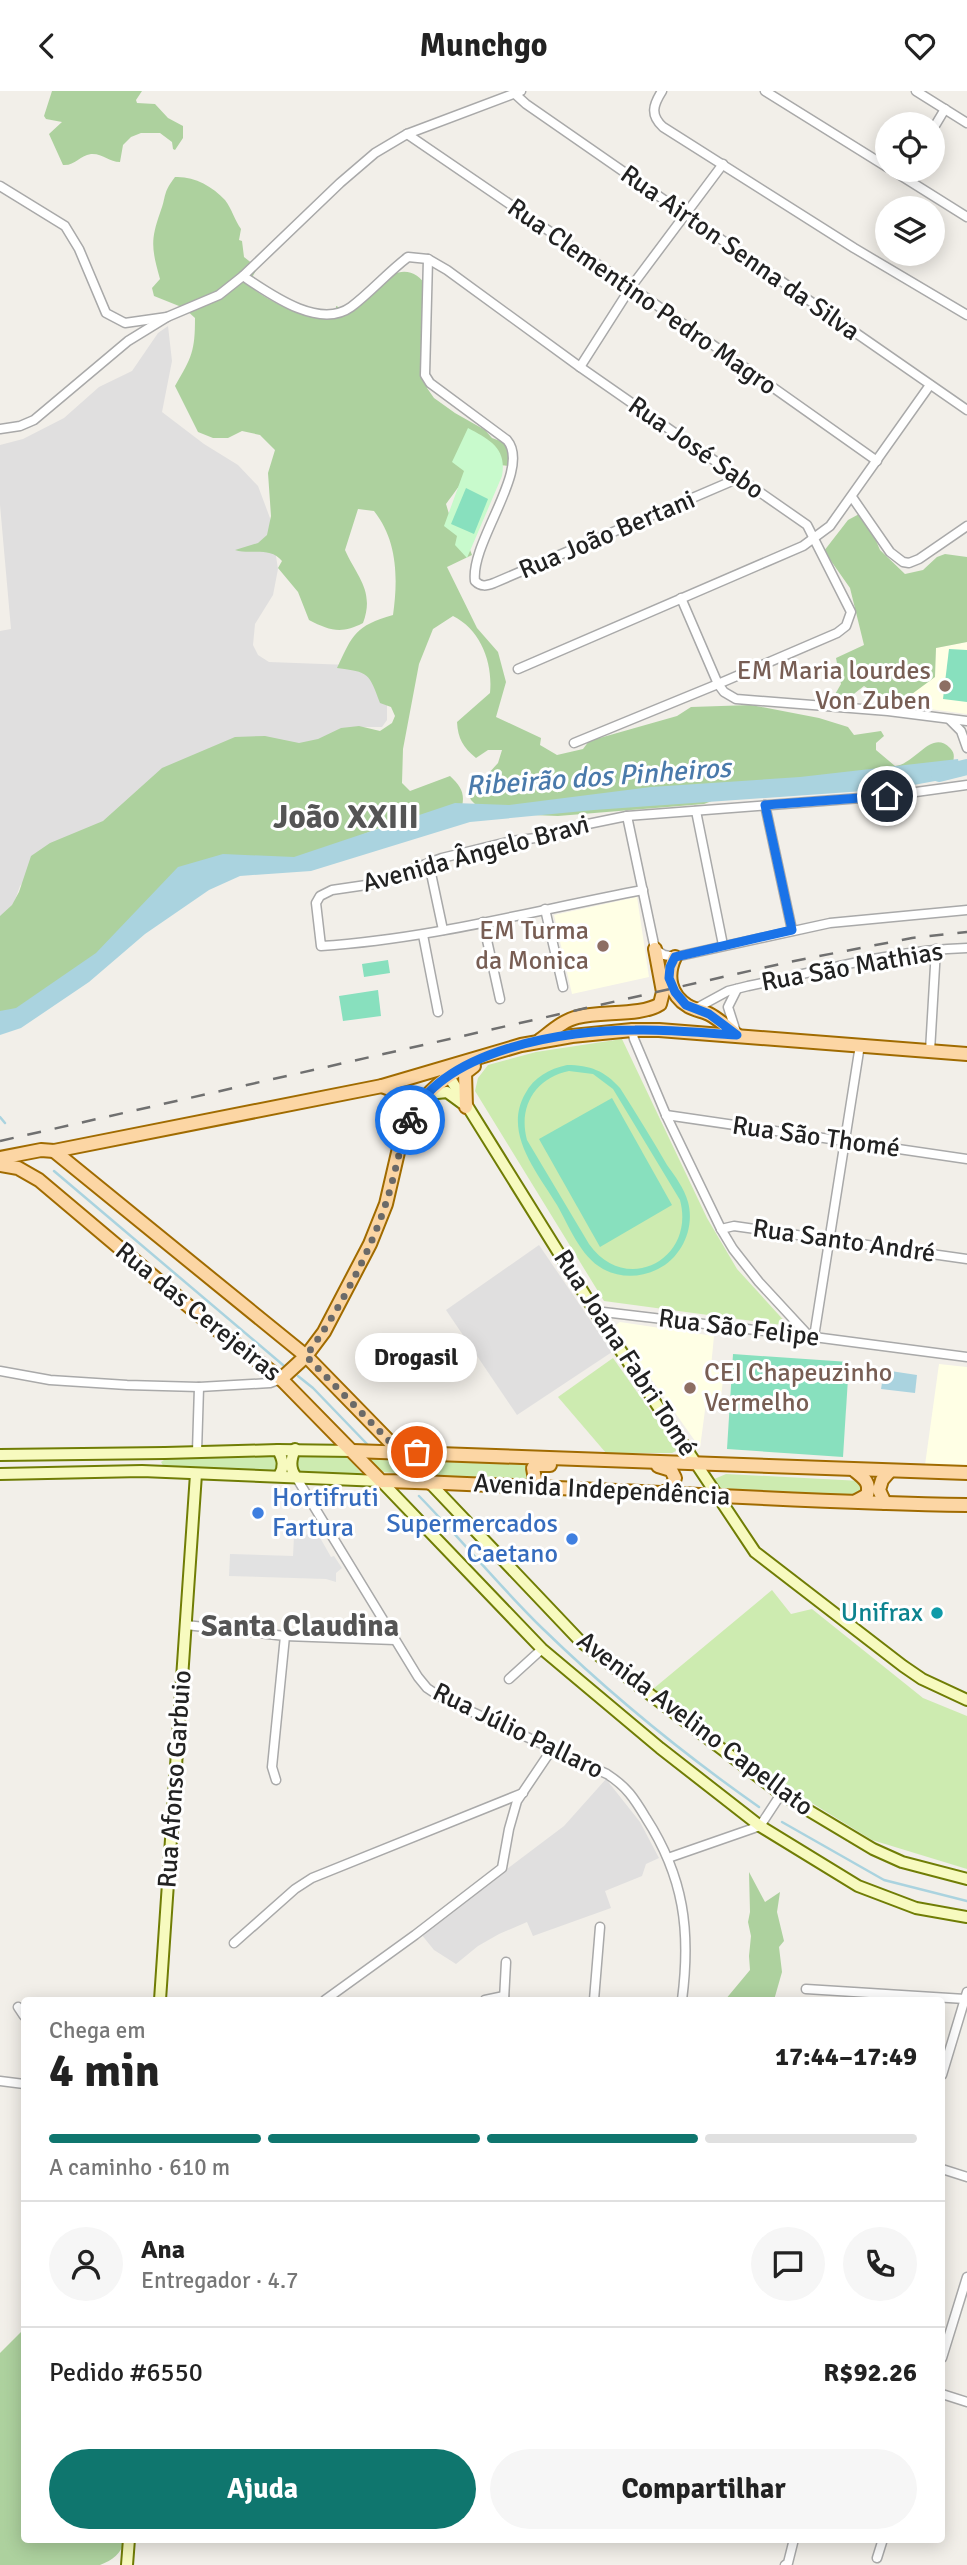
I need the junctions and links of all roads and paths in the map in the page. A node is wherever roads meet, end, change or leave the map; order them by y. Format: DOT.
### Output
graph roads {
  1 [pos="662,91"];
  2 [pos="765,91"];
  3 [pos="916,91"];
  4 [pos="518,92"];
  5 [pos="946,109"];
  6 [pos="944,112"];
  7 [pos="967,123"];
  8 [pos="407,134"];
  9 [pos="875,160"];
  10 [pos="723,164"];
  11 [pos="917,182"];
  12 [pos="0,186"];
  13 [pos="685,214"];
  14 [pos="967,217"];
  15 [pos="428,259"];
  16 [pos="243,276"];
  17 [pos="631,287"];
  18 [pos="967,315"];
  19 [pos="167,317"];
  20 [pos="580,367"];
  21 [pos="930,385"];
  22 [pos="967,410"];
  23 [pos="0,429"];
  24 [pos="877,461"];
  25 [pos="739,478"];
  26 [pos="852,497"];
  27 [pos="967,526"];
  28 [pos="815,537"];
  29 [pos="681,598"];
  30 [pos="518,669"];
  31 [pos="718,684"];
  32 [pos="950,720"];
  33 [pos="967,721"];
  34 [pos="574,743"];
  35 [pos="967,748"];
  36 [pos="967,785"];
  37 [pos="765,805"];
  38 [pos="695,811"];
  39 [pos="627,816"];
  40 [pos="429,864"];
  41 [pos="643,890"];
  42 [pos="545,908"];
  43 [pos="967,910"];
  44 [pos="483,922"];
  45 [pos="443,930"];
  46 [pos="792,930"];
  47 [pos="423,935"];
  48 [pos="723,945"];
  49 [pos="967,948"];
  50 [pos="655,949"];
  51 [pos="936,949"];
  52 [pos="675,957"];
  53 [pos="563,987"];
  54 [pos="737,989"];
  55 [pos="500,999"];
  56 [pos="694,1009"];
  57 [pos="438,1011"];
  58 [pos="632,1030"];
  59 [pos="737,1035"];
  60 [pos="535,1042"];
  61 [pos="860,1045"];
  62 [pos="930,1051"];
  63 [pos="967,1054"];
  64 [pos="482,1058"];
  65 [pos="458,1063"];
  66 [pos="448,1076"];
  67 [pos="382,1086"];
  68 [pos="428,1094"];
  69 [pos="466,1107"];
  70 [pos="666,1115"];
  71 [pos="403,1137"];
  72 [pos="846,1142"];
  73 [pos="41,1151"];
  74 [pos="0,1159"];
  75 [pos="967,1159"];
  76 [pos="0,1165"];
  77 [pos="39,1180"];
  78 [pos="721,1229"];
  79 [pos="829,1239"];
  80 [pos="967,1259"];
  81 [pos="595,1311"];
  82 [pos="812,1336"];
  83 [pos="306,1356"];
  84 [pos="967,1357"];
  85 [pos="262,1365"];
  86 [pos="0,1371"];
  87 [pos="281,1379"];
  88 [pos="256,1384"];
  89 [pos="199,1387"];
  90 [pos="295,1449"];
  91 [pos="278,1450"];
  92 [pos="197,1451"];
  93 [pos="353,1451"];
  94 [pos="399,1451"];
  95 [pos="165,1453"];
  96 [pos="0,1455"];
  97 [pos="574,1460"];
  98 [pos="650,1464"];
  99 [pos="697,1464"];
  100 [pos="855,1471"];
  101 [pos="179,1472"];
  102 [pos="890,1472"];
  103 [pos="967,1473"];
  104 [pos="0,1474"];
  105 [pos="196,1474"];
  106 [pos="279,1476"];
  107 [pos="296,1477"];
  108 [pos="382,1481"];
  109 [pos="430,1483"];
  110 [pos="536,1485"];
  111 [pos="664,1492"];
  112 [pos="718,1497"];
  113 [pos="856,1501"];
  114 [pos="886,1503"];
  115 [pos="967,1504"];
  116 [pos="186,1625"];
  117 [pos="285,1636"];
  118 [pos="396,1640"];
  119 [pos="542,1649"];
  120 [pos="509,1679"];
  121 [pos="967,1700"];
  122 [pos="552,1749"];
  123 [pos="276,1780"];
  124 [pos="523,1793"];
  125 [pos="781,1794"];
  126 [pos="760,1826"];
  127 [pos="668,1858"];
  128 [pos="967,1879"];
  129 [pos="967,1917"];
  130 [pos="600,1927"];
  131 [pos="234,1943"];
  132 [pos="506,1962"];
  133 [pos="806,1989"];
  134 [pos="966,1996"];
  135 [pos="160,1997"];
  136 [pos="329,1997"];
  137 [pos="504,1997"];
  138 [pos="594,1997"];
  139 [pos="682,1997"];
  140 [pos="18,2007"];
  141 [pos="21,2012"];
  142 [pos="945,2065"];
  143 [pos="0,2081"];
  144 [pos="21,2084"];
  145 [pos="945,2170"];
  146 [pos="967,2176"];
  147 [pos="967,2277"];
  148 [pos="945,2348"];
  149 [pos="945,2395"];
  150 [pos="967,2402"];
  151 [pos="128,2543"];
  152 [pos="793,2543"];
  153 [pos="882,2543"];
  154 [pos="877,2558"];
  155 [pos="127,2565"];
  156 [pos="785,2565"];
  1 -- 10 [label="street"];
  2 -- 9 [label="street"];
  3 -- 5 [label="street"];
  4 -- 8 [label="street"];
  4 -- 13 [label="street, Rua Airton Senna da Silva"];
  5 -- 6 [label="street"];
  5 -- 7 [label="street"];
  8 -- 16 [label="street"];
  8 -- 17 [label="street, Rua Clementino Pedro Magro"];
  10 -- 13 [label="street"];
  10 -- 18 [label="street"];
  11 -- 14 [label="street"];
  12 -- 19 [label="street"];
  13 -- 17 [label="street"];
  13 -- 21 [label="street, Rua Airton Senna da Silva"];
  15 -- 16 [label="street"];
  15 -- 20 [label="street, Rua José Sabo"];
  15 -- 25 [label="street, Rua João Bertani"];
  16 -- 19 [label="street"];
  17 -- 20 [label="street"];
  17 -- 24 [label="street, Rua Clementino Pedro Magro"];
  19 -- 23 [label="street"];
  20 -- 25 [label="street, Rua José Sabo"];
  21 -- 22 [label="street, Rua Airton Senna da Silva"];
  21 -- 24 [label="street"];
  24 -- 26 [label="street"];
  25 -- 28 [label="street, Rua José Sabo"];
  26 -- 27 [label="street"];
  26 -- 28 [label="street"];
  28 -- 29 [label="street"];
  28 -- 31 [label="street, Rua José Sabo"];
  29 -- 30 [label="street"];
  29 -- 31 [label="street"];
  31 -- 32 [label="street"];
  31 -- 34 [label="street, Rua José Sabo"];
  32 -- 33 [label="street"];
  32 -- 35 [label="street"];
  36 -- 37 [label="street, Avenida Ângelo Bravi"];
  37 -- 38 [label="street, Avenida Ângelo Bravi"];
  37 -- 46 [label="street"];
  38 -- 39 [label="street, Avenida Ângelo Bravi"];
  38 -- 48 [label="street"];
  39 -- 40 [label="street, Avenida Ângelo Bravi"];
  39 -- 41 [label="street"];
  40 -- 45 [label="street"];
  40 -- 47 [label="street, Avenida Ângelo Bravi"];
  41 -- 42 [label="street"];
  41 -- 50 [label="street"];
  42 -- 44 [label="street"];
  42 -- 53 [label="street"];
  43 -- 46 [label="street"];
  44 -- 45 [label="street"];
  44 -- 55 [label="street"];
  45 -- 47 [label="street"];
  46 -- 48 [label="street"];
  47 -- 57 [label="street"];
  48 -- 52 [label="street"];
  49 -- 51 [label="street, Rua São Mathias"];
  50 -- 52 [label="street"];
  50 -- 60 [label="main road"];
  51 -- 54 [label="street, Rua São Mathias"];
  51 -- 62 [label="street"];
  52 -- 56 [label="main road"];
  54 -- 56 [label="street, Rua São Mathias"];
  54 -- 59 [label="street, Rua São Mathias"];
  56 -- 59 [label="main road"];
  58 -- 59 [label="main road"];
  58 -- 60 [label="main road"];
  58 -- 70 [label="street"];
  59 -- 61 [label="main road"];
  60 -- 64 [label="main road"];
  61 -- 62 [label="main road"];
  61 -- 72 [label="street"];
  62 -- 63 [label="main road"];
  64 -- 65 [label="main road"];
  64 -- 66 [label="main road"];
  64 -- 69 [label="main road"];
  65 -- 66 [label="main road"];
  65 -- 67 [label="main road"];
  66 -- 68 [label="main road"];
  66 -- 69 [label="street, Rua Joana Fabri Tomé"];
  67 -- 71 [label="main road"];
  67 -- 73 [label="main road"];
  68 -- 69 [label="street"];
  68 -- 71 [label="main road"];
  69 -- 81 [label="street, Rua Joana Fabri Tomé"];
  70 -- 72 [label="street, Rua São Thomé"];
  70 -- 78 [label="street"];
  71 -- 83 [label="main road"];
  72 -- 75 [label="street, Rua São Thomé"];
  72 -- 79 [label="street"];
  73 -- 74 [label="main road"];
  73 -- 77 [label="main road"];
  73 -- 83 [label="main road, Avenida Avelino Capellato"];
  76 -- 77 [label="main road, Rua das Cerejeiras"];
  77 -- 85 [label="main road, Rua das Cerejeiras"];
  78 -- 79 [label="street, Rua Santo André"];
  78 -- 82 [label="street"];
  79 -- 80 [label="street, Rua Santo André"];
  79 -- 82 [label="street"];
  81 -- 82 [label="street, Rua São Felipe"];
  81 -- 99 [label="street, Rua Joana Fabri Tomé"];
  82 -- 84 [label="street, Rua São Felipe"];
  83 -- 87 [label="main road"];
  83 -- 94 [label="main road, Avenida Avelino Capellato"];
  85 -- 87 [label="main road, Rua das Cerejeiras"];
  85 -- 88 [label="street"];
  86 -- 89 [label="street"];
  87 -- 88 [label="street"];
  87 -- 93 [label="main road, Rua das Cerejeiras"];
  88 -- 89 [label="street"];
  89 -- 92 [label="street"];
  90 -- 91 [label="street, Avenida Independência"];
  90 -- 93 [label="street, Avenida Independência"];
  90 -- 107 [label="street"];
  91 -- 92 [label="street, Avenida Independência"];
  91 -- 106 [label="street"];
  92 -- 95 [label="street, Avenida Independência"];
  93 -- 94 [label="main road, Avenida Independência"];
  93 -- 108 [label="main road, Rua das Cerejeiras"];
  94 -- 97 [label="main road, Avenida Independência"];
  94 -- 109 [label="main road, Avenida Avelino Capellato"];
  95 -- 96 [label="street, Avenida Independência"];
  95 -- 101 [label="street"];
  97 -- 98 [label="main road, Avenida Independência"];
  97 -- 110 [label="main road"];
  98 -- 99 [label="main road, Avenida Independência"];
  98 -- 111 [label="main road"];
  99 -- 100 [label="main road, Avenida Independência"];
  99 -- 112 [label="street, Rua Joana Fabri Tomé"];
  100 -- 102 [label="main road, Avenida Independência"];
  100 -- 113 [label="main road"];
  101 -- 104 [label="street, Avenida Independência"];
  101 -- 105 [label="street, Avenida Independência"];
  102 -- 103 [label="main road, Avenida Independência"];
  102 -- 114 [label="main road"];
  105 -- 106 [label="street, Avenida Independência"];
  105 -- 116 [label="street, Rua Afonso Garbuio"];
  106 -- 107 [label="street, Avenida Independência"];
  107 -- 108 [label="street, Avenida Independência"];
  107 -- 118 [label="street, Rua Júlio Pallaro"];
  108 -- 109 [label="main road, Avenida Independência"];
  108 -- 119 [label="street, Avenida Avelino Capellato"];
  109 -- 110 [label="main road, Avenida Independência"];
  109 -- 125 [label="street, Avenida Avelino Capellato"];
  110 -- 111 [label="main road, Avenida Independência"];
  111 -- 112 [label="main road, Avenida Independência"];
  112 -- 113 [label="main road, Avenida Independência"];
  112 -- 121 [label="street, Rua Joana Fabri Tomé"];
  113 -- 114 [label="main road, Avenida Independência"];
  114 -- 115 [label="main road, Avenida Independência"];
  116 -- 117 [label="street"];
  116 -- 135 [label="street, Rua Afonso Garbuio"];
  117 -- 118 [label="street"];
  117 -- 123 [label="street"];
  118 -- 122 [label="street, Rua Júlio Pallaro"];
  119 -- 120 [label="street"];
  119 -- 126 [label="street, Avenida Avelino Capellato"];
  122 -- 124 [label="street"];
  122 -- 127 [label="street, Rua Júlio Pallaro"];
  124 -- 131 [label="street"];
  124 -- 136 [label="street"];
  125 -- 126 [label="street"];
  125 -- 128 [label="street, Avenida Avelino Capellato"];
  126 -- 127 [label="street"];
  126 -- 129 [label="street, Avenida Avelino Capellato"];
  127 -- 139 [label="street, Rua Júlio Pallaro"];
  130 -- 138 [label="street"];
  132 -- 137 [label="street"];
  133 -- 134 [label="street"];
  134 -- 142 [label="street"];
  140 -- 141 [label="street"];
  143 -- 144 [label="street"];
  145 -- 146 [label="street"];
  147 -- 148 [label="street"];
  149 -- 150 [label="street"];
  151 -- 155 [label="street"];
  152 -- 156 [label="street"];
  153 -- 154 [label="street"];
}
